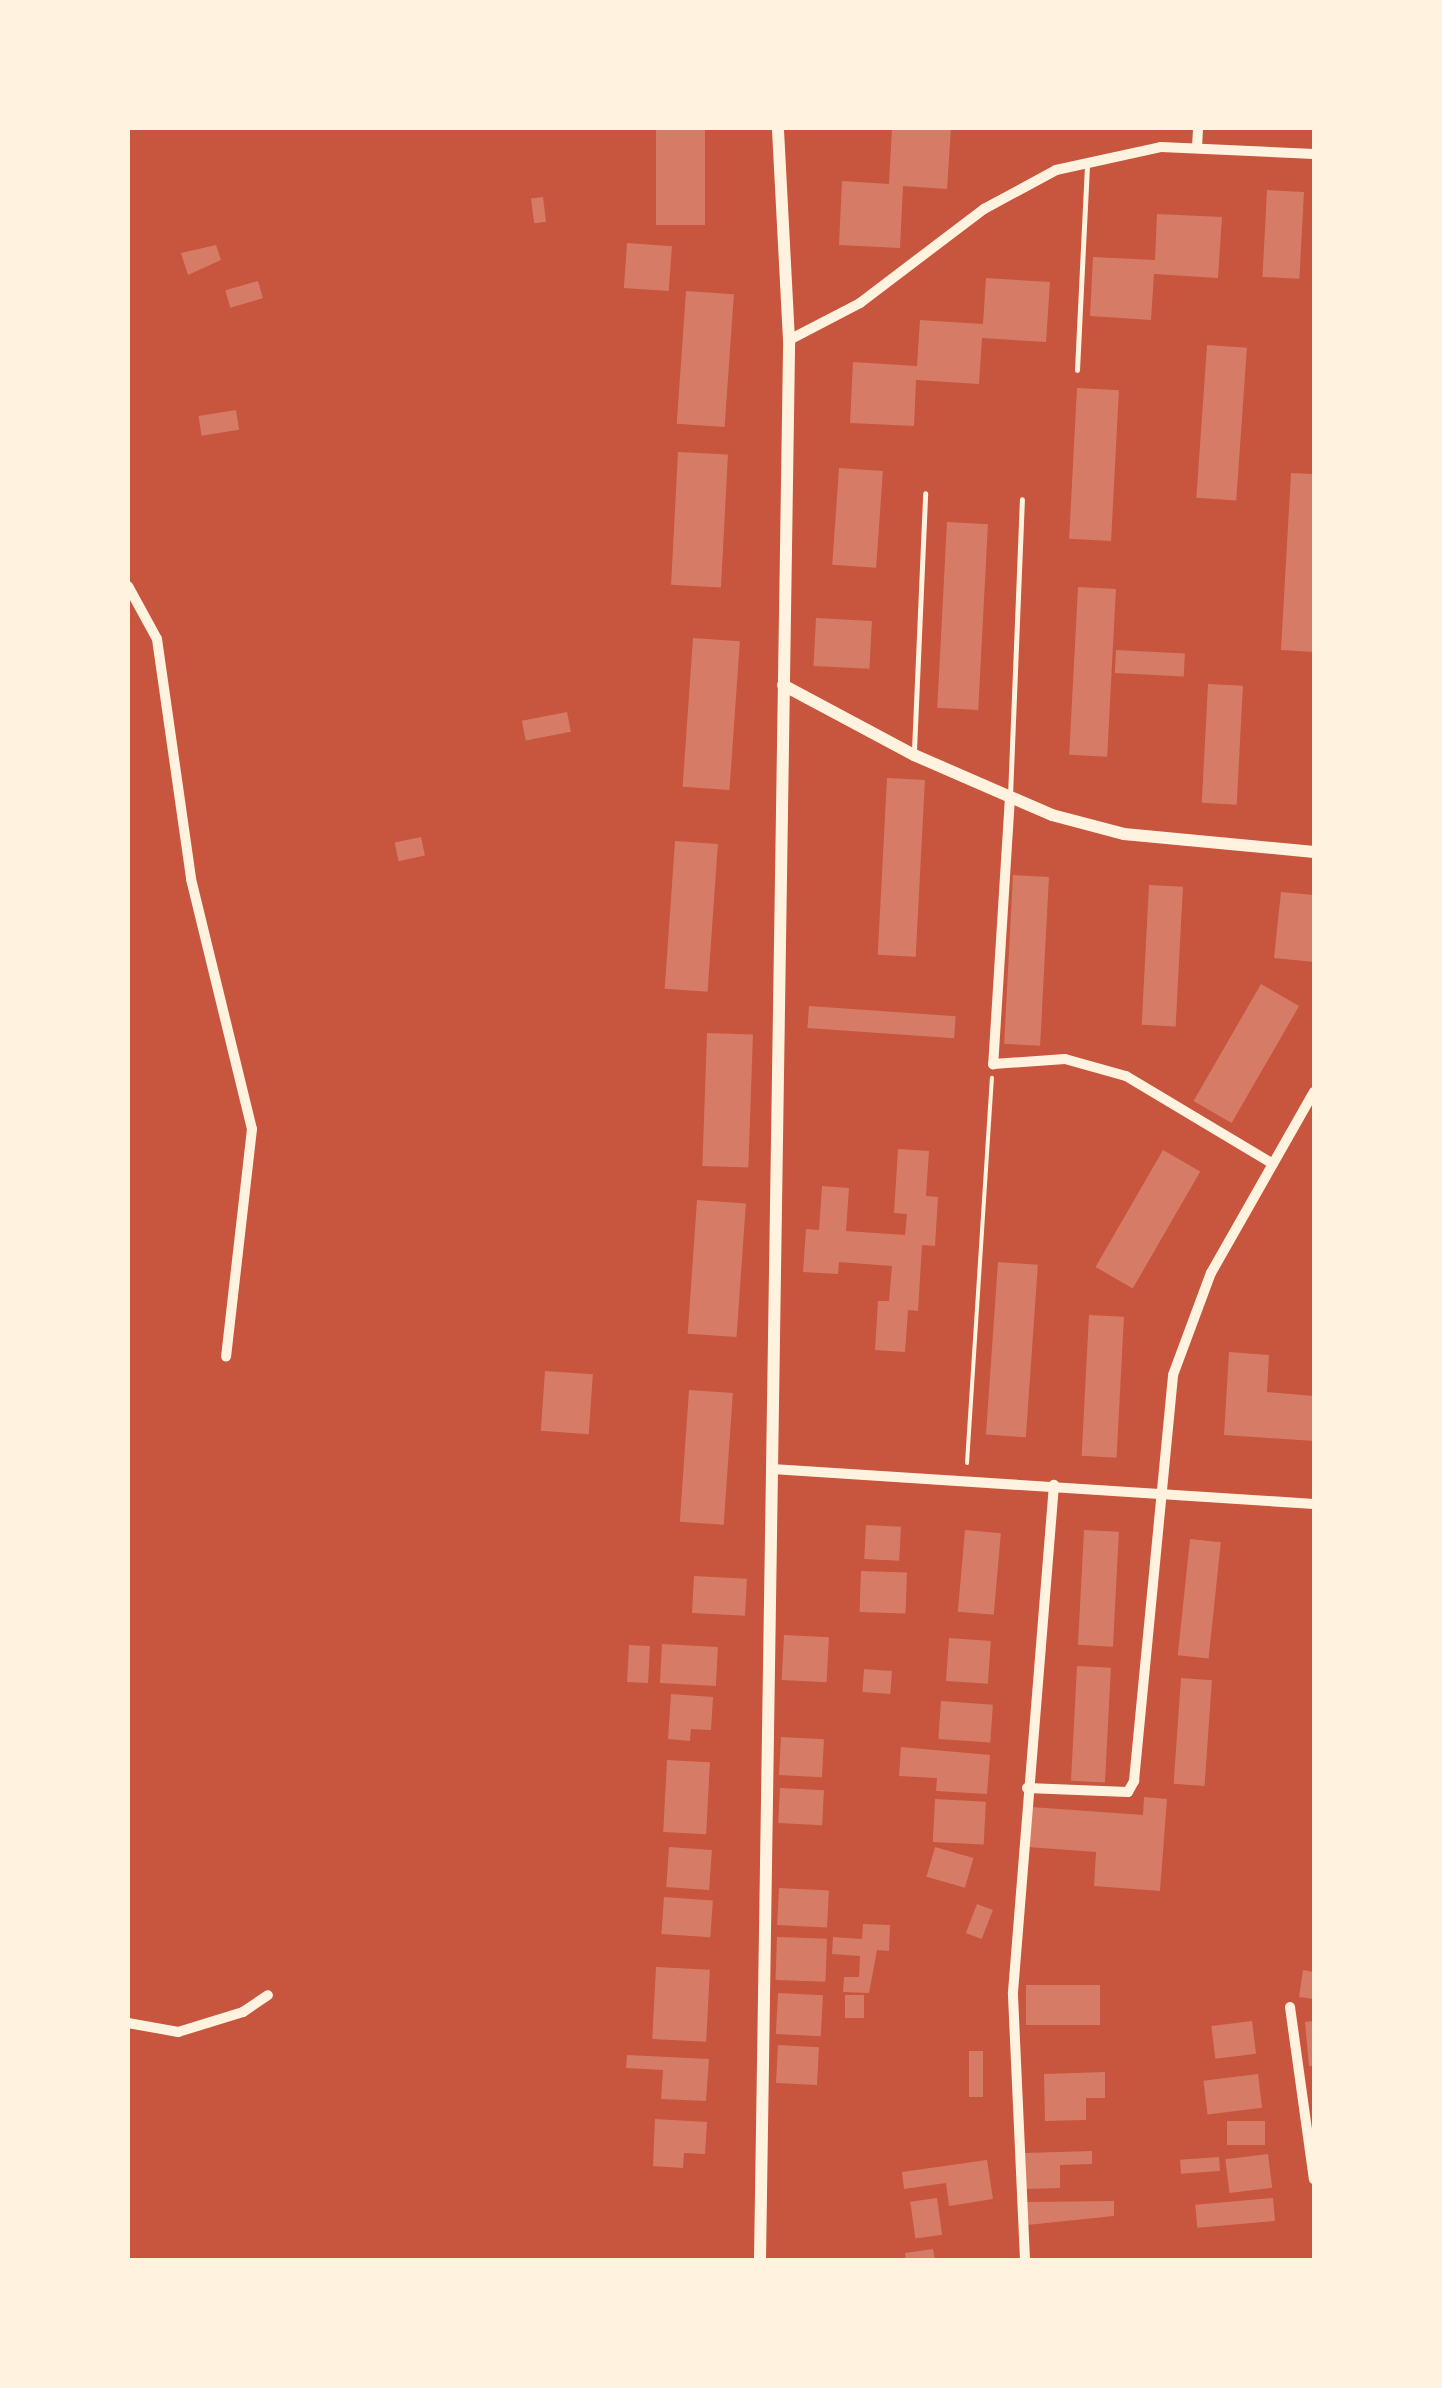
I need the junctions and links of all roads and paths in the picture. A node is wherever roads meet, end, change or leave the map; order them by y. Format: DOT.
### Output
graph roads {
  1 [pos="778,128"];
  2 [pos="1198,128"];
  3 [pos="1197,148"];
  4 [pos="1314,154"];
  5 [pos="1088,160"];
  6 [pos="789,340"];
  7 [pos="1077,370"];
  8 [pos="925,494"];
  9 [pos="1022,500"];
  10 [pos="128,586"];
  11 [pos="783,685"];
  12 [pos="914,755"];
  13 [pos="1010,797"];
  14 [pos="1314,852"];
  15 [pos="993,1064"];
  16 [pos="1314,1092"];
  17 [pos="1273,1164"];
  18 [pos="226,1357"];
  19 [pos="772,1469"];
  20 [pos="966,1480"];
  21 [pos="1054,1485"];
  22 [pos="1158,1492"];
  23 [pos="1314,1504"];
  24 [pos="1027,1788"];
  25 [pos="268,1995"];
  26 [pos="1290,2006"];
  27 [pos="128,2023"];
  28 [pos="1314,2179"];
  29 [pos="760,2260"];
  30 [pos="1024,2260"];
  1 -- 6 [label="street"];
  2 -- 3 [label="street"];
  3 -- 4 [label="street"];
  3 -- 5 [label="street"];
  5 -- 6 [label="street"];
  5 -- 7 [label="lane"];
  6 -- 11 [label="street"];
  8 -- 12 [label="lane"];
  9 -- 13 [label="lane"];
  10 -- 18 [label="street"];
  11 -- 12 [label="street"];
  11 -- 19 [label="street"];
  12 -- 13 [label="street"];
  13 -- 14 [label="street"];
  13 -- 15 [label="street"];
  15 -- 17 [label="street"];
  15 -- 20 [label="path"];
  16 -- 17 [label="street"];
  17 -- 22 [label="street"];
  19 -- 20 [label="street"];
  19 -- 29 [label="street"];
  20 -- 21 [label="street"];
  21 -- 22 [label="street"];
  21 -- 24 [label="street"];
  22 -- 23 [label="street"];
  22 -- 24 [label="street"];
  24 -- 30 [label="street"];
  25 -- 27 [label="street"];
  26 -- 28 [label="street"];
}
